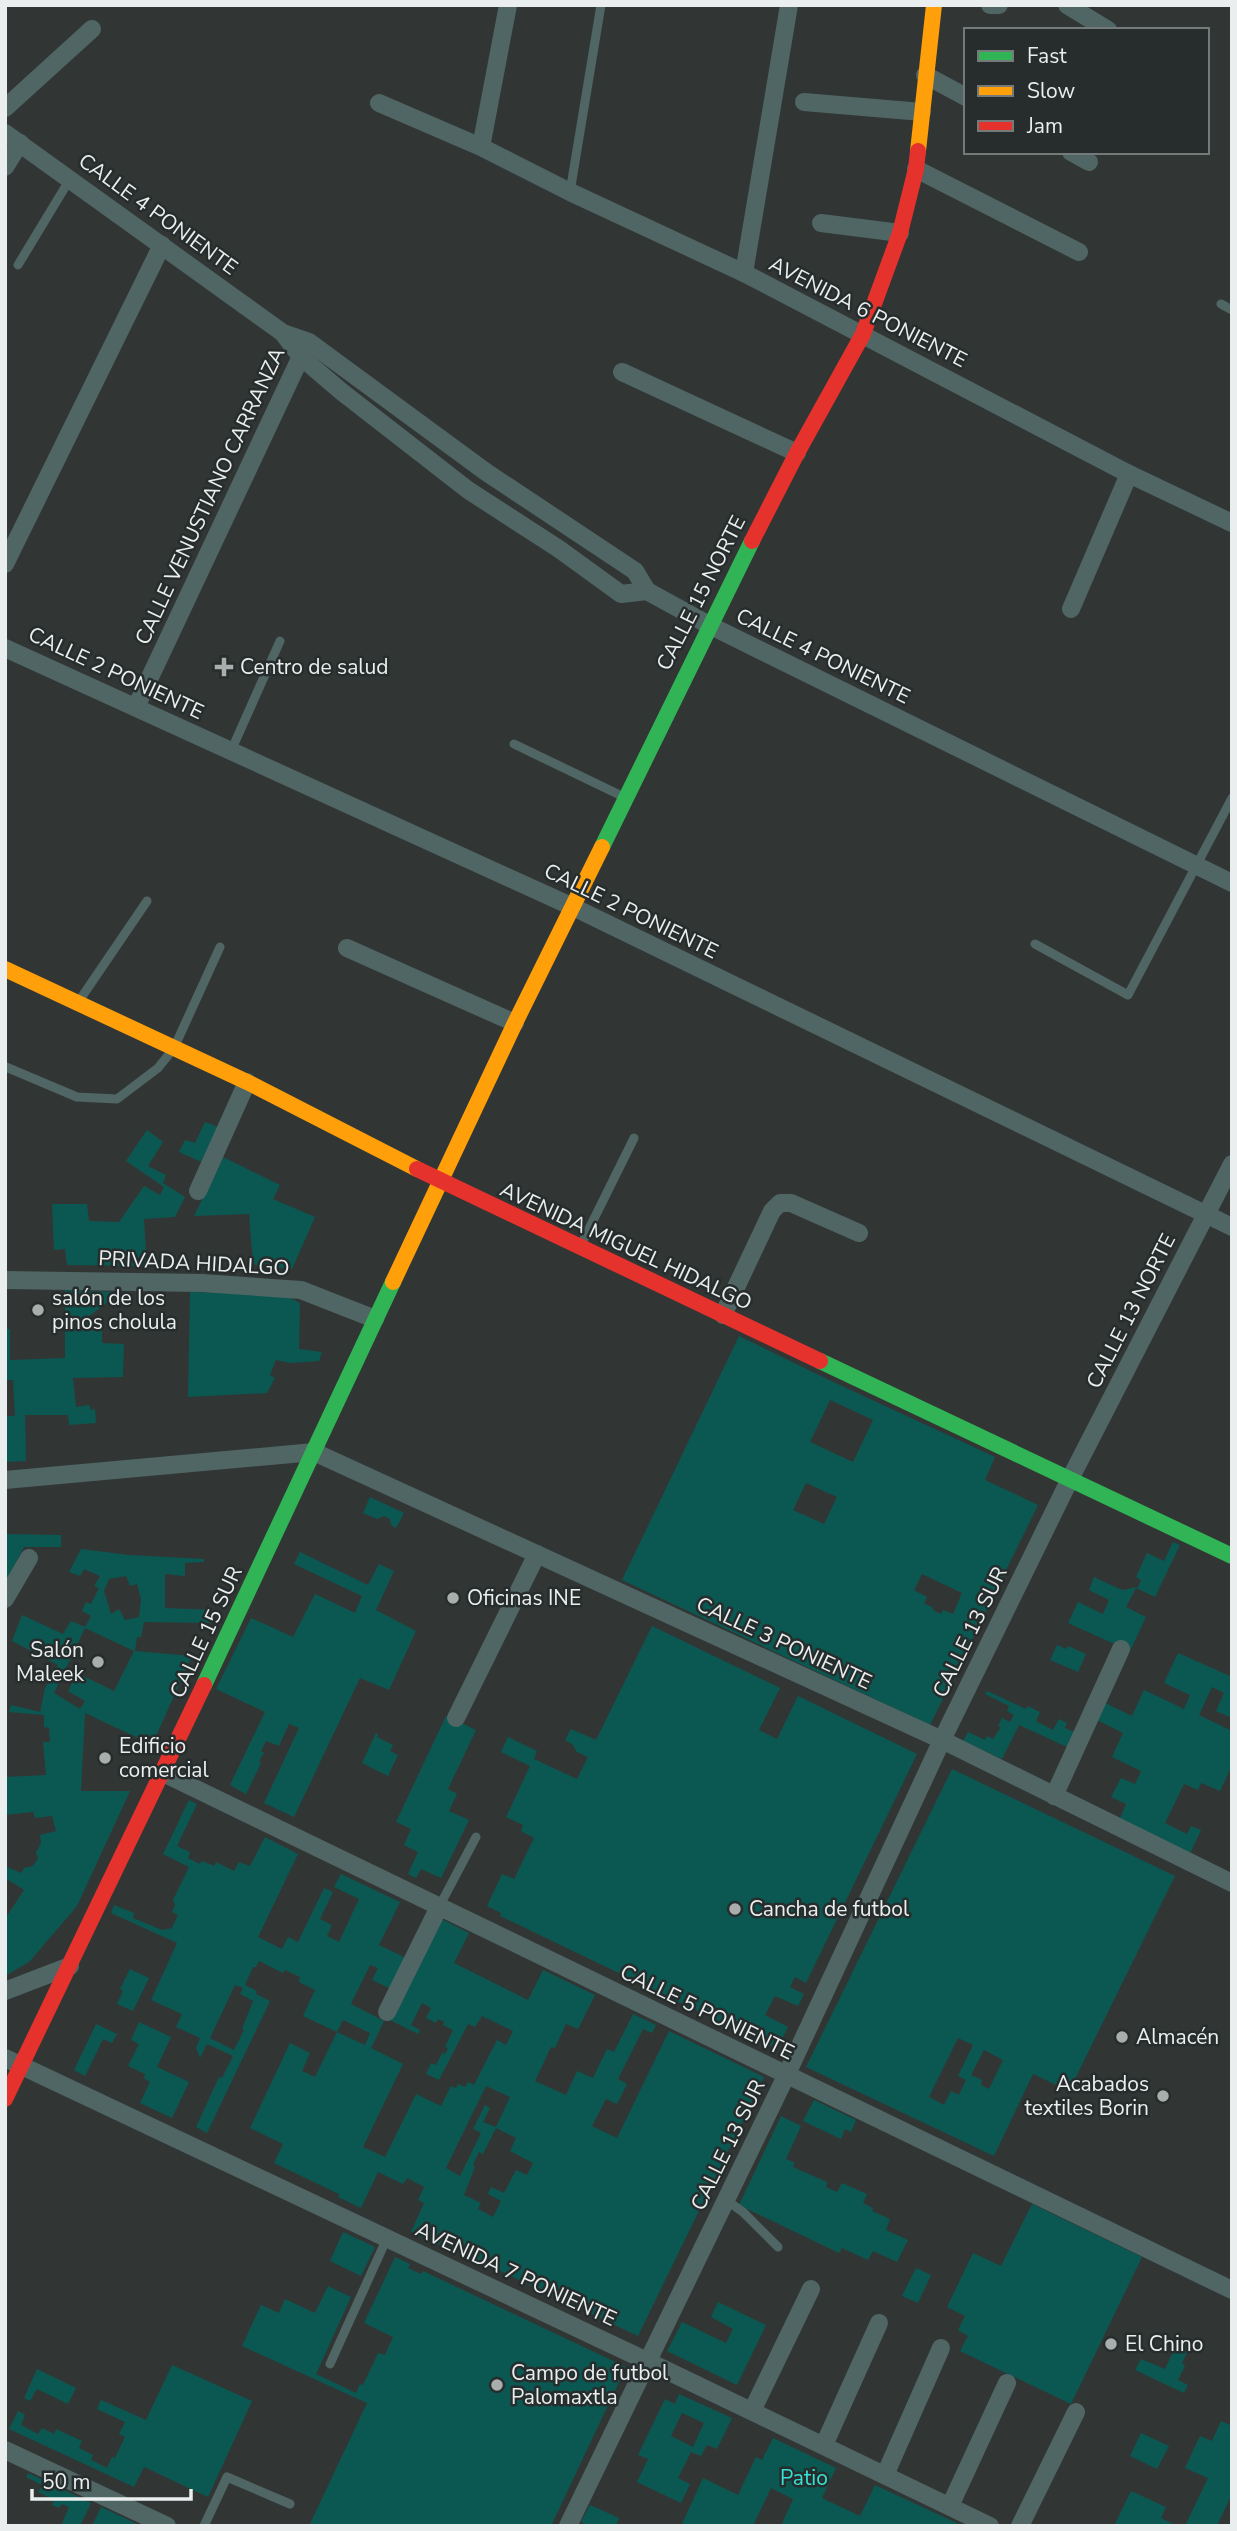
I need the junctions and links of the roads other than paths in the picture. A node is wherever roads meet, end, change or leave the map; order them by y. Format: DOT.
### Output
graph roads {
  1 [pos="508,5"];
  2 [pos="601,5"];
  3 [pos="789,5"];
  4 [pos="934,5"];
  5 [pos="1067,5"];
  6 [pos="1105,28"];
  7 [pos="93,29"];
  8 [pos="925,75"];
  9 [pos="964,96"];
  10 [pos="804,102"];
  11 [pos="379,103"];
  12 [pos="5,107"];
  13 [pos="922,112"];
  14 [pos="13,138"];
  15 [pos="481,147"];
  16 [pos="1075,154"];
  17 [pos="1089,162"];
  18 [pos="5,167"];
  19 [pos="916,169"];
  20 [pos="70,179"];
  21 [pos="570,192"];
  22 [pos="821,223"];
  23 [pos="900,233"];
  24 [pos="162,244"];
  25 [pos="1079,252"];
  26 [pos="18,265"];
  27 [pos="744,273"];
  28 [pos="1221,304"];
  29 [pos="1232,310"];
  30 [pos="863,334"];
  31 [pos="304,350"];
  32 [pos="622,372"];
  33 [pos="797,453"];
  34 [pos="486,472"];
  35 [pos="1129,474"];
  36 [pos="468,490"];
  37 [pos="1232,523"];
  38 [pos="5,564"];
  39 [pos="648,591"];
  40 [pos="1070,609"];
  41 [pos="709,625"];
  42 [pos="280,641"];
  43 [pos="5,648"];
  44 [pos="136,708"];
  45 [pos="514,744"];
  46 [pos="231,751"];
  47 [pos="625,797"];
  48 [pos="1232,798"];
  49 [pos="1195,866"];
  50 [pos="1232,883"];
  51 [pos="147,901"];
  52 [pos="573,907"];
  53 [pos="1035,944"];
  54 [pos="220,947"];
  55 [pos="347,948"];
  56 [pos="5,969"];
  57 [pos="78,1003"];
  58 [pos="514,1023"];
  59 [pos="174,1048"];
  60 [pos="6,1067"];
  61 [pos="247,1082"];
  62 [pos="634,1138"];
  63 [pos="1232,1164"];
  64 [pos="442,1181"];
  65 [pos="198,1191"];
  66 [pos="1206,1215"];
  67 [pos="1232,1227"];
  68 [pos="859,1233"];
  69 [pos="580,1247"];
  70 [pos="5,1279"];
  71 [pos="723,1315"];
  72 [pos="375,1319"];
  73 [pos="314,1452"];
  74 [pos="1070,1479"];
  75 [pos="5,1480"];
  76 [pos="537,1554"];
  77 [pos="1232,1556"];
  78 [pos="29,1558"];
  79 [pos="5,1599"];
  80 [pos="1121,1649"];
  81 [pos="456,1718"];
  82 [pos="942,1740"];
  83 [pos="163,1773"];
  84 [pos="1054,1796"];
  85 [pos="476,1837"];
  86 [pos="1232,1883"];
  87 [pos="439,1907"];
  88 [pos="70,1966"];
  89 [pos="5,1991"];
  90 [pos="387,2012"];
  91 [pos="13,2062"];
  92 [pos="786,2076"];
  93 [pos="5,2099"];
  94 [pos="726,2200"];
  95 [pos="387,2238"];
  96 [pos="778,2247"];
  97 [pos="810,2289"];
  98 [pos="1232,2290"];
  99 [pos="879,2323"];
  100 [pos="941,2348"];
  101 [pos="649,2362"];
  102 [pos="330,2364"];
  103 [pos="1007,2383"];
  104 [pos="752,2411"];
  105 [pos="1076,2412"];
  106 [pos="824,2445"];
  107 [pos="5,2450"];
  108 [pos="885,2475"];
  109 [pos="290,2504"];
  110 [pos="950,2506"];
  111 [pos="167,2526"];
  112 [pos="204,2526"];
  113 [pos="568,2526"];
  114 [pos="990,2526"];
  115 [pos="1020,2526"];
  1 -- 15 [label="street"];
  2 -- 21 [label="lane"];
  3 -- 27 [label="street"];
  4 -- 8 [label="street, CALLE 15 NORTE"];
  5 -- 6 [label="street"];
  7 -- 12 [label="street"];
  8 -- 9 [label="street"];
  8 -- 13 [label="street, CALLE 15 NORTE"];
  10 -- 13 [label="street"];
  11 -- 15 [label="street, AVENIDA 6 PONIENTE"];
  13 -- 19 [label="street, CALLE 15 NORTE"];
  14 -- 18 [label="street"];
  14 -- 20 [label="street, CALLE 4 PONIENTE"];
  15 -- 21 [label="street, AVENIDA 6 PONIENTE"];
  16 -- 17 [label="street"];
  19 -- 23 [label="street, CALLE 15 NORTE"];
  19 -- 25 [label="street"];
  20 -- 24 [label="street, CALLE 4 PONIENTE"];
  20 -- 26 [label="lane"];
  21 -- 27 [label="street, AVENIDA 6 PONIENTE"];
  22 -- 23 [label="street"];
  23 -- 30 [label="street, CALLE 15 NORTE"];
  24 -- 31 [label="street, CALLE 4 PONIENTE"];
  24 -- 38 [label="street"];
  27 -- 30 [label="street, AVENIDA 6 PONIENTE"];
  28 -- 29 [label="lane"];
  30 -- 33 [label="street, CALLE 15 NORTE"];
  30 -- 35 [label="street, AVENIDA 6 PONIENTE"];
  31 -- 34 [label="street, CALLE 4 PONIENTE"];
  31 -- 36 [label="street"];
  31 -- 44 [label="street, CALLE VENUSTIANO CARRANZA"];
  32 -- 33 [label="street"];
  33 -- 41 [label="street, CALLE 15 NORTE"];
  34 -- 36 [label="street"];
  34 -- 39 [label="street, CALLE 4 PONIENTE"];
  35 -- 37 [label="street, AVENIDA 6 PONIENTE"];
  35 -- 40 [label="street"];
  36 -- 39 [label="street"];
  39 -- 41 [label="street, CALLE 4 PONIENTE"];
  41 -- 47 [label="street, CALLE 15 NORTE"];
  41 -- 49 [label="street, CALLE 4 PONIENTE"];
  42 -- 46 [label="lane"];
  43 -- 44 [label="street, CALLE 2 PONIENTE"];
  44 -- 46 [label="street, CALLE 2 PONIENTE"];
  45 -- 47 [label="lane"];
  46 -- 52 [label="street, CALLE 2 PONIENTE"];
  47 -- 52 [label="street, CALLE 15 NORTE"];
  48 -- 49 [label="lane"];
  49 -- 50 [label="street, CALLE 4 PONIENTE"];
  49 -- 53 [label="lane"];
  51 -- 57 [label="lane"];
  52 -- 58 [label="street, CALLE 15 NORTE"];
  52 -- 66 [label="street, CALLE 2 PONIENTE"];
  54 -- 59 [label="lane"];
  55 -- 58 [label="street"];
  56 -- 57 [label="street, AVENIDA MIGUEL HIDALGO"];
  57 -- 59 [label="street, AVENIDA MIGUEL HIDALGO"];
  58 -- 64 [label="street, CALLE 15 NORTE"];
  59 -- 60 [label="lane"];
  59 -- 61 [label="street, AVENIDA MIGUEL HIDALGO"];
  61 -- 64 [label="street, AVENIDA MIGUEL HIDALGO"];
  61 -- 65 [label="street"];
  62 -- 69 [label="lane"];
  63 -- 66 [label="street, CALLE 13 NORTE"];
  64 -- 69 [label="street, AVENIDA MIGUEL HIDALGO"];
  64 -- 72 [label="street, CALLE 15 SUR"];
  66 -- 67 [label="street, CALLE 2 PONIENTE"];
  66 -- 74 [label="street, CALLE 13 NORTE"];
  68 -- 71 [label="street"];
  69 -- 71 [label="street, AVENIDA MIGUEL HIDALGO"];
  70 -- 72 [label="street, PRIVADA HIDALGO"];
  71 -- 74 [label="street, AVENIDA MIGUEL HIDALGO"];
  72 -- 73 [label="street, CALLE 15 SUR"];
  73 -- 75 [label="street"];
  73 -- 76 [label="street, CALLE 3 PONIENTE"];
  73 -- 83 [label="street, CALLE 15 SUR"];
  74 -- 77 [label="street, AVENIDA MIGUEL HIDALGO"];
  74 -- 82 [label="street, CALLE 13 SUR"];
  76 -- 81 [label="street"];
  76 -- 82 [label="street, CALLE 3 PONIENTE"];
  78 -- 79 [label="street"];
  80 -- 84 [label="street"];
  82 -- 84 [label="street, CALLE 3 PONIENTE"];
  82 -- 92 [label="street, CALLE 13 SUR"];
  83 -- 87 [label="street, CALLE 5 PONIENTE"];
  83 -- 88 [label="street, CALLE 15 SUR"];
  84 -- 86 [label="street, CALLE 3 PONIENTE"];
  85 -- 87 [label="lane"];
  87 -- 90 [label="street"];
  87 -- 92 [label="street, CALLE 5 PONIENTE"];
  88 -- 89 [label="street"];
  88 -- 91 [label="street, CALLE 15 SUR"];
  91 -- 93 [label="street, CALLE 15 SUR"];
  91 -- 95 [label="street, AVENIDA 7 PONIENTE"];
  92 -- 94 [label="street, CALLE 13 SUR"];
  92 -- 98 [label="street, CALLE 5 PONIENTE"];
  94 -- 96 [label="lane"];
  94 -- 101 [label="street, CALLE 13 SUR"];
  95 -- 101 [label="street, AVENIDA 7 PONIENTE"];
  95 -- 102 [label="lane"];
  97 -- 104 [label="street"];
  99 -- 106 [label="street"];
  100 -- 108 [label="street"];
  101 -- 104 [label="street, AVENIDA 7 PONIENTE"];
  101 -- 113 [label="street, CALLE 13 SUR"];
  103 -- 110 [label="street"];
  104 -- 106 [label="street, AVENIDA 7 PONIENTE"];
  105 -- 115 [label="street"];
  106 -- 108 [label="street, AVENIDA 7 PONIENTE"];
  107 -- 111 [label="street"];
  108 -- 110 [label="street, AVENIDA 7 PONIENTE"];
  109 -- 112 [label="lane"];
  110 -- 114 [label="street, AVENIDA 7 PONIENTE"];
}
